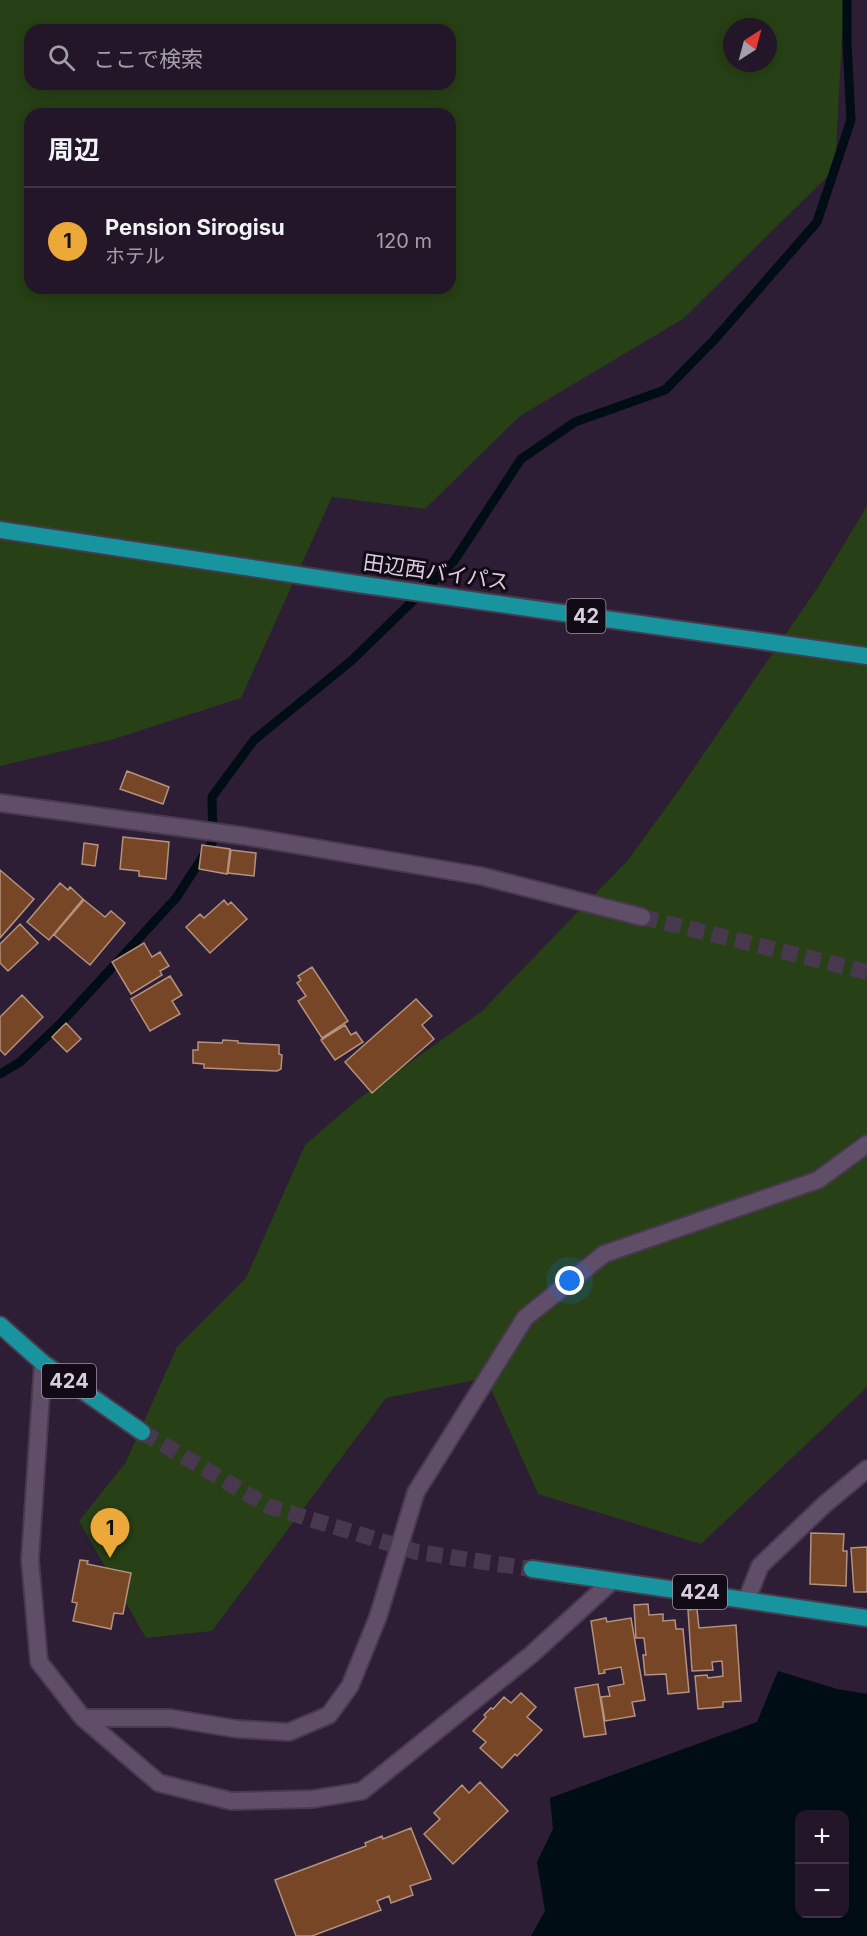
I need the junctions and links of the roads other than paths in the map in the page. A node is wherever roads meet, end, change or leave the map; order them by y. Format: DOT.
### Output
graph roads {
  1 [pos="0,530"];
  2 [pos="867,656"];
  3 [pos="0,803"];
  4 [pos="642,917"];
  5 [pos="867,1144"];
  6 [pos="0,1325"];
  7 [pos="43,1363"];
  8 [pos="142,1432"];
  9 [pos="867,1469"];
  10 [pos="532,1569"];
  11 [pos="612,1581"];
  12 [pos="747,1599"];
  13 [pos="867,1618"];
  14 [pos="83,1718"];
  1 -- 2 [label="highway, 田辺西バイパス / 42"];
  3 -- 4 [label="street"];
  5 -- 14 [label="street"];
  6 -- 7 [label="highway, 424"];
  7 -- 8 [label="highway, 424"];
  7 -- 14 [label="street"];
  9 -- 12 [label="street"];
  10 -- 11 [label="highway, 424"];
  11 -- 12 [label="highway, 424"];
  11 -- 14 [label="street"];
  12 -- 13 [label="highway, 424"];
}
